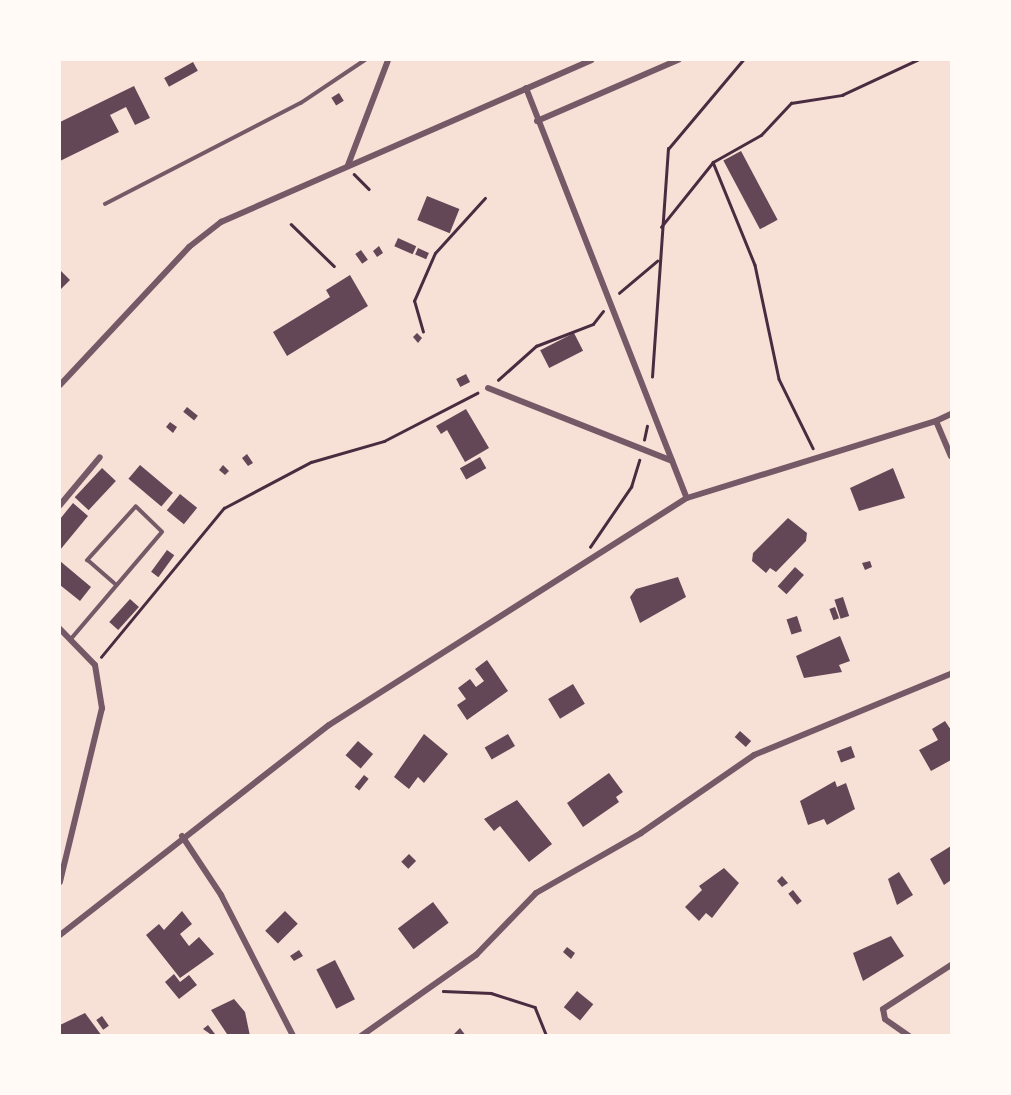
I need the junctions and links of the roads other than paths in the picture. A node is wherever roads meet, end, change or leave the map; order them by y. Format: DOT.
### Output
graph roads {
  1 [pos="365,60"];
  2 [pos="388,60"];
  3 [pos="591,60"];
  4 [pos="678,60"];
  5 [pos="526,88"];
  6 [pos="537,121"];
  7 [pos="347,166"];
  8 [pos="105,204"];
  9 [pos="60,385"];
  10 [pos="488,388"];
  11 [pos="951,414"];
  12 [pos="936,421"];
  13 [pos="951,456"];
  14 [pos="100,457"];
  15 [pos="674,463"];
  16 [pos="687,498"];
  17 [pos="60,505"];
  18 [pos="117,585"];
  19 [pos="60,629"];
  20 [pos="71,639"];
  21 [pos="951,674"];
  22 [pos="182,836"];
  23 [pos="60,882"];
  24 [pos="60,935"];
  25 [pos="951,965"];
  26 [pos="293,1035"];
  27 [pos="361,1035"];
  28 [pos="909,1035"];
  1 -- 8 [label="lane"];
  2 -- 7 [label="street"];
  3 -- 5 [label="street"];
  4 -- 6 [label="street"];
  5 -- 6 [label="street"];
  5 -- 7 [label="street"];
  6 -- 15 [label="street"];
  7 -- 9 [label="street"];
  10 -- 15 [label="street"];
  11 -- 12 [label="street"];
  12 -- 13 [label="street"];
  12 -- 16 [label="street"];
  14 -- 17 [label="street"];
  15 -- 16 [label="street"];
  16 -- 22 [label="street"];
  18 -- 18 [label="lane"];
  18 -- 20 [label="lane"];
  19 -- 20 [label="street"];
  20 -- 23 [label="street"];
  21 -- 27 [label="street"];
  22 -- 24 [label="street"];
  22 -- 26 [label="street"];
  25 -- 28 [label="street"];
}
